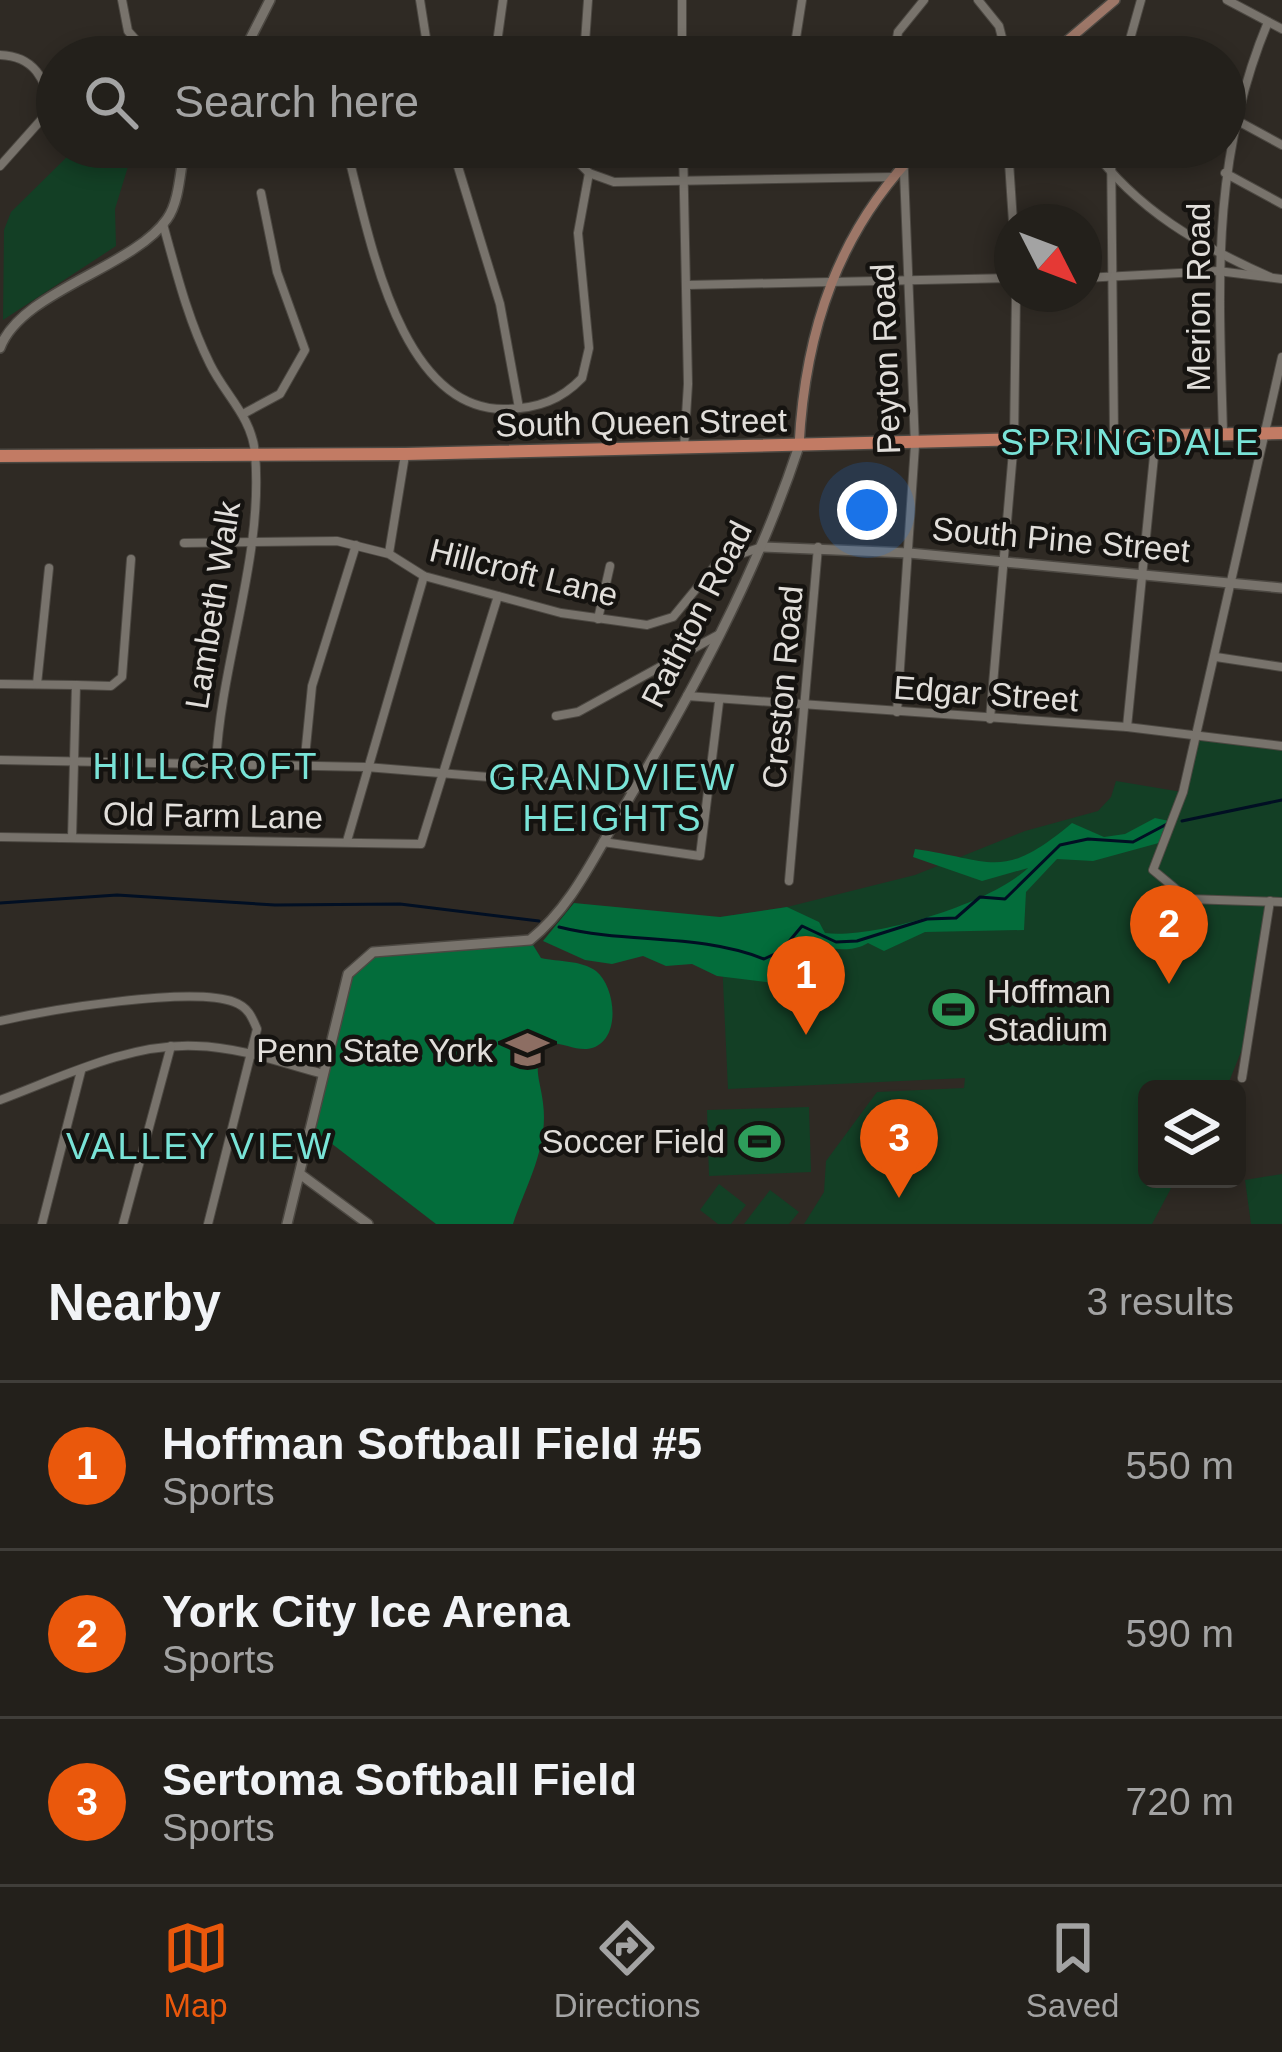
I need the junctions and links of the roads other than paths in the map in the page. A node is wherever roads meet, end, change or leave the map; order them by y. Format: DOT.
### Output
graph roads {
  1 [pos="123,0"];
  2 [pos="270,0"];
  3 [pos="420,0"];
  4 [pos="503,0"];
  5 [pos="588,0"];
  6 [pos="682,0"];
  7 [pos="802,0"];
  8 [pos="924,0"];
  9 [pos="978,0"];
  10 [pos="1115,0"];
  11 [pos="1141,0"];
  12 [pos="1227,0"];
  13 [pos="1268,22"];
  14 [pos="1282,29"];
  15 [pos="132,36"];
  16 [pos="252,36"];
  17 [pos="426,36"];
  18 [pos="498,36"];
  19 [pos="585,36"];
  20 [pos="682,36"];
  21 [pos="797,36"];
  22 [pos="897,36"];
  23 [pos="1001,36"];
  24 [pos="1073,36"];
  25 [pos="1131,36"];
  26 [pos="0,55"];
  27 [pos="36,70"];
  28 [pos="1246,75"];
  29 [pos="1246,125"];
  30 [pos="36,128"];
  31 [pos="1282,145"];
  32 [pos="0,166"];
  33 [pos="181,168"];
  34 [pos="352,168"];
  35 [pos="458,168"];
  36 [pos="584,168"];
  37 [pos="683,168"];
  38 [pos="900,168"];
  39 [pos="904,168"];
  40 [pos="1009,168"];
  41 [pos="1106,168"];
  42 [pos="1110,168"];
  43 [pos="1224,168"];
  44 [pos="589,173"];
  45 [pos="1110,173"];
  46 [pos="1224,173"];
  47 [pos="892,177"];
  48 [pos="683,182"];
  49 [pos="261,194"];
  50 [pos="1282,203"];
  51 [pos="1011,204"];
  52 [pos="164,224"];
  53 [pos="1218,254"];
  54 [pos="1218,272"];
  55 [pos="1270,277"];
  56 [pos="1102,278"];
  57 [pos="1108,278"];
  58 [pos="994,279"];
  59 [pos="1282,279"];
  60 [pos="904,282"];
  61 [pos="830,283"];
  62 [pos="687,285"];
  63 [pos="1016,312"];
  64 [pos="2,335"];
  65 [pos="0,348"];
  66 [pos="1282,357"];
  67 [pos="519,408"];
  68 [pos="243,414"];
  69 [pos="1275,433"];
  70 [pos="1222,434"];
  71 [pos="1156,436"];
  72 [pos="1114,437"];
  73 [pos="1014,440"];
  74 [pos="915,445"];
  75 [pos="799,446"];
  76 [pos="683,448"];
  77 [pos="255,454"];
  78 [pos="405,454"];
  79 [pos="0,456"];
  80 [pos="253,542"];
  81 [pos="184,543"];
  82 [pos="356,545"];
  83 [pos="764,547"];
  84 [pos="818,547"];
  85 [pos="909,553"];
  86 [pos="389,554"];
  87 [pos="131,559"];
  88 [pos="1004,562"];
  89 [pos="610,566"];
  90 [pos="49,568"];
  91 [pos="1144,573"];
  92 [pos="424,576"];
  93 [pos="1230,581"];
  94 [pos="1282,588"];
  95 [pos="497,596"];
  96 [pos="598,619"];
  97 [pos="719,635"];
  98 [pos="1216,657"];
  99 [pos="1282,667"];
  100 [pos="0,684"];
  101 [pos="37,684"];
  102 [pos="76,685"];
  103 [pos="687,697"];
  104 [pos="719,702"];
  105 [pos="806,706"];
  106 [pos="897,712"];
  107 [pos="556,716"];
  108 [pos="990,719"];
  109 [pos="1127,727"];
  110 [pos="1196,734"];
  111 [pos="1282,746"];
  112 [pos="0,760"];
  113 [pos="76,763"];
  114 [pos="216,764"];
  115 [pos="304,766"];
  116 [pos="366,766"];
  117 [pos="447,772"];
  118 [pos="634,789"];
  119 [pos="0,837"];
  120 [pos="72,838"];
  121 [pos="347,841"];
  122 [pos="603,842"];
  123 [pos="789,880"];
  124 [pos="1270,901"];
  125 [pos="1282,902"];
  126 [pos="0,1021"];
  127 [pos="171,1046"];
  128 [pos="252,1055"];
  129 [pos="82,1070"];
  130 [pos="323,1074"];
  131 [pos="1242,1078"];
  132 [pos="0,1100"];
  133 [pos="300,1174"];
  134 [pos="42,1224"];
  135 [pos="123,1224"];
  136 [pos="208,1224"];
  137 [pos="287,1224"];
  138 [pos="368,1224"];
  1 -- 15 [label="street"];
  2 -- 16 [label="street"];
  3 -- 17 [label="street"];
  4 -- 18 [label="street"];
  5 -- 19 [label="street"];
  6 -- 20 [label="street"];
  7 -- 21 [label="street"];
  8 -- 22 [label="street"];
  9 -- 23 [label="street"];
  10 -- 24 [label="main road"];
  11 -- 25 [label="street"];
  12 -- 13 [label="street"];
  13 -- 14 [label="street"];
  13 -- 28 [label="street, Merion Road"];
  26 -- 27 [label="street"];
  29 -- 31 [label="street"];
  30 -- 32 [label="street"];
  33 -- 52 [label="street"];
  34 -- 67 [label="street"];
  35 -- 67 [label="street"];
  36 -- 44 [label="street"];
  37 -- 48 [label="street"];
  38 -- 47 [label="main road, Rathton Road"];
  39 -- 60 [label="street, Peyton Road"];
  40 -- 51 [label="street"];
  41 -- 45 [label="street"];
  42 -- 45 [label="street"];
  43 -- 46 [label="street, Merion Road"];
  44 -- 48 [label="street"];
  44 -- 67 [label="street"];
  45 -- 53 [label="street"];
  45 -- 57 [label="street"];
  46 -- 50 [label="street"];
  46 -- 53 [label="street, Merion Road"];
  47 -- 48 [label="street"];
  47 -- 61 [label="main road, Rathton Road"];
  48 -- 62 [label="street"];
  49 -- 68 [label="street"];
  52 -- 64 [label="street"];
  52 -- 68 [label="street, Lambeth Walk"];
  53 -- 54 [label="street, Merion Road"];
  53 -- 55 [label="street"];
  54 -- 55 [label="street"];
  54 -- 57 [label="street"];
  54 -- 70 [label="street, Merion Road"];
  55 -- 59 [label="street"];
  56 -- 57 [label="street"];
  57 -- 72 [label="street"];
  58 -- 60 [label="street"];
  60 -- 61 [label="street"];
  60 -- 74 [label="street, Peyton Road"];
  61 -- 62 [label="street"];
  61 -- 75 [label="main road, Rathton Road"];
  62 -- 76 [label="street"];
  63 -- 73 [label="street"];
  64 -- 65 [label="street"];
  66 -- 69 [label="street"];
  68 -- 77 [label="street, Lambeth Walk"];
  69 -- 70 [label="main road, South Queen Street"];
  69 -- 93 [label="street"];
  70 -- 71 [label="main road, South Queen Street"];
  71 -- 72 [label="main road, South Queen Street"];
  71 -- 91 [label="street"];
  72 -- 73 [label="main road, South Queen Street"];
  73 -- 74 [label="main road, South Queen Street"];
  73 -- 88 [label="street"];
  74 -- 75 [label="main road, South Queen Street"];
  74 -- 85 [label="street, Peyton Road"];
  75 -- 76 [label="main road, South Queen Street"];
  75 -- 83 [label="street, Rathton Road"];
  76 -- 78 [label="main road, South Queen Street"];
  77 -- 78 [label="main road, South Queen Street"];
  77 -- 79 [label="main road, South Queen Street"];
  77 -- 80 [label="street, Lambeth Walk"];
  78 -- 86 [label="street, Hillcroft Lane"];
  80 -- 81 [label="street, Hillcroft Lane"];
  80 -- 82 [label="street, Hillcroft Lane"];
  80 -- 114 [label="street, Lambeth Walk"];
  82 -- 86 [label="street, Hillcroft Lane"];
  82 -- 115 [label="street"];
  83 -- 84 [label="street, South Pine Street"];
  83 -- 96 [label="street, Hillcroft Lane"];
  83 -- 97 [label="street, Rathton Road"];
  84 -- 85 [label="street, South Pine Street"];
  84 -- 105 [label="street, Creston Road"];
  85 -- 88 [label="street, South Pine Street"];
  85 -- 106 [label="street, Peyton Road"];
  86 -- 92 [label="street, Hillcroft Lane"];
  87 -- 102 [label="street"];
  88 -- 91 [label="street, South Pine Street"];
  88 -- 108 [label="street"];
  89 -- 96 [label="street"];
  90 -- 101 [label="street"];
  91 -- 93 [label="street, South Pine Street"];
  91 -- 109 [label="street"];
  92 -- 95 [label="street, Hillcroft Lane"];
  92 -- 116 [label="street"];
  93 -- 94 [label="street, South Pine Street"];
  93 -- 98 [label="street"];
  95 -- 96 [label="street, Hillcroft Lane"];
  95 -- 117 [label="street"];
  97 -- 103 [label="street, Rathton Road"];
  97 -- 107 [label="street"];
  98 -- 99 [label="street"];
  98 -- 110 [label="street"];
  100 -- 101 [label="street"];
  101 -- 102 [label="street"];
  102 -- 113 [label="street"];
  103 -- 104 [label="street, Edgar Street"];
  103 -- 118 [label="street, Rathton Road"];
  104 -- 105 [label="street, Edgar Street"];
  104 -- 122 [label="street"];
  105 -- 106 [label="street, Edgar Street"];
  105 -- 123 [label="street, Creston Road"];
  106 -- 108 [label="street, Edgar Street"];
  108 -- 109 [label="street, Edgar Street"];
  109 -- 110 [label="street, Edgar Street"];
  110 -- 111 [label="street, Edgar Street"];
  110 -- 124 [label="street"];
  112 -- 113 [label="street"];
  113 -- 114 [label="street"];
  113 -- 120 [label="street"];
  114 -- 115 [label="street"];
  115 -- 116 [label="street"];
  116 -- 117 [label="street"];
  116 -- 121 [label="street"];
  117 -- 118 [label="street"];
  117 -- 121 [label="street, Old Farm Lane"];
  118 -- 122 [label="street, Rathton Road"];
  119 -- 120 [label="street, Old Farm Lane"];
  120 -- 121 [label="street, Old Farm Lane"];
  122 -- 130 [label="street, Rathton Road"];
  124 -- 125 [label="street"];
  124 -- 131 [label="street"];
  126 -- 128 [label="street"];
  127 -- 128 [label="street"];
  127 -- 129 [label="street"];
  127 -- 135 [label="street"];
  128 -- 130 [label="street"];
  128 -- 136 [label="street"];
  129 -- 132 [label="street"];
  129 -- 134 [label="street"];
  130 -- 133 [label="street, Rathton Road"];
  133 -- 137 [label="street, Rathton Road"];
  133 -- 138 [label="street"];
}
